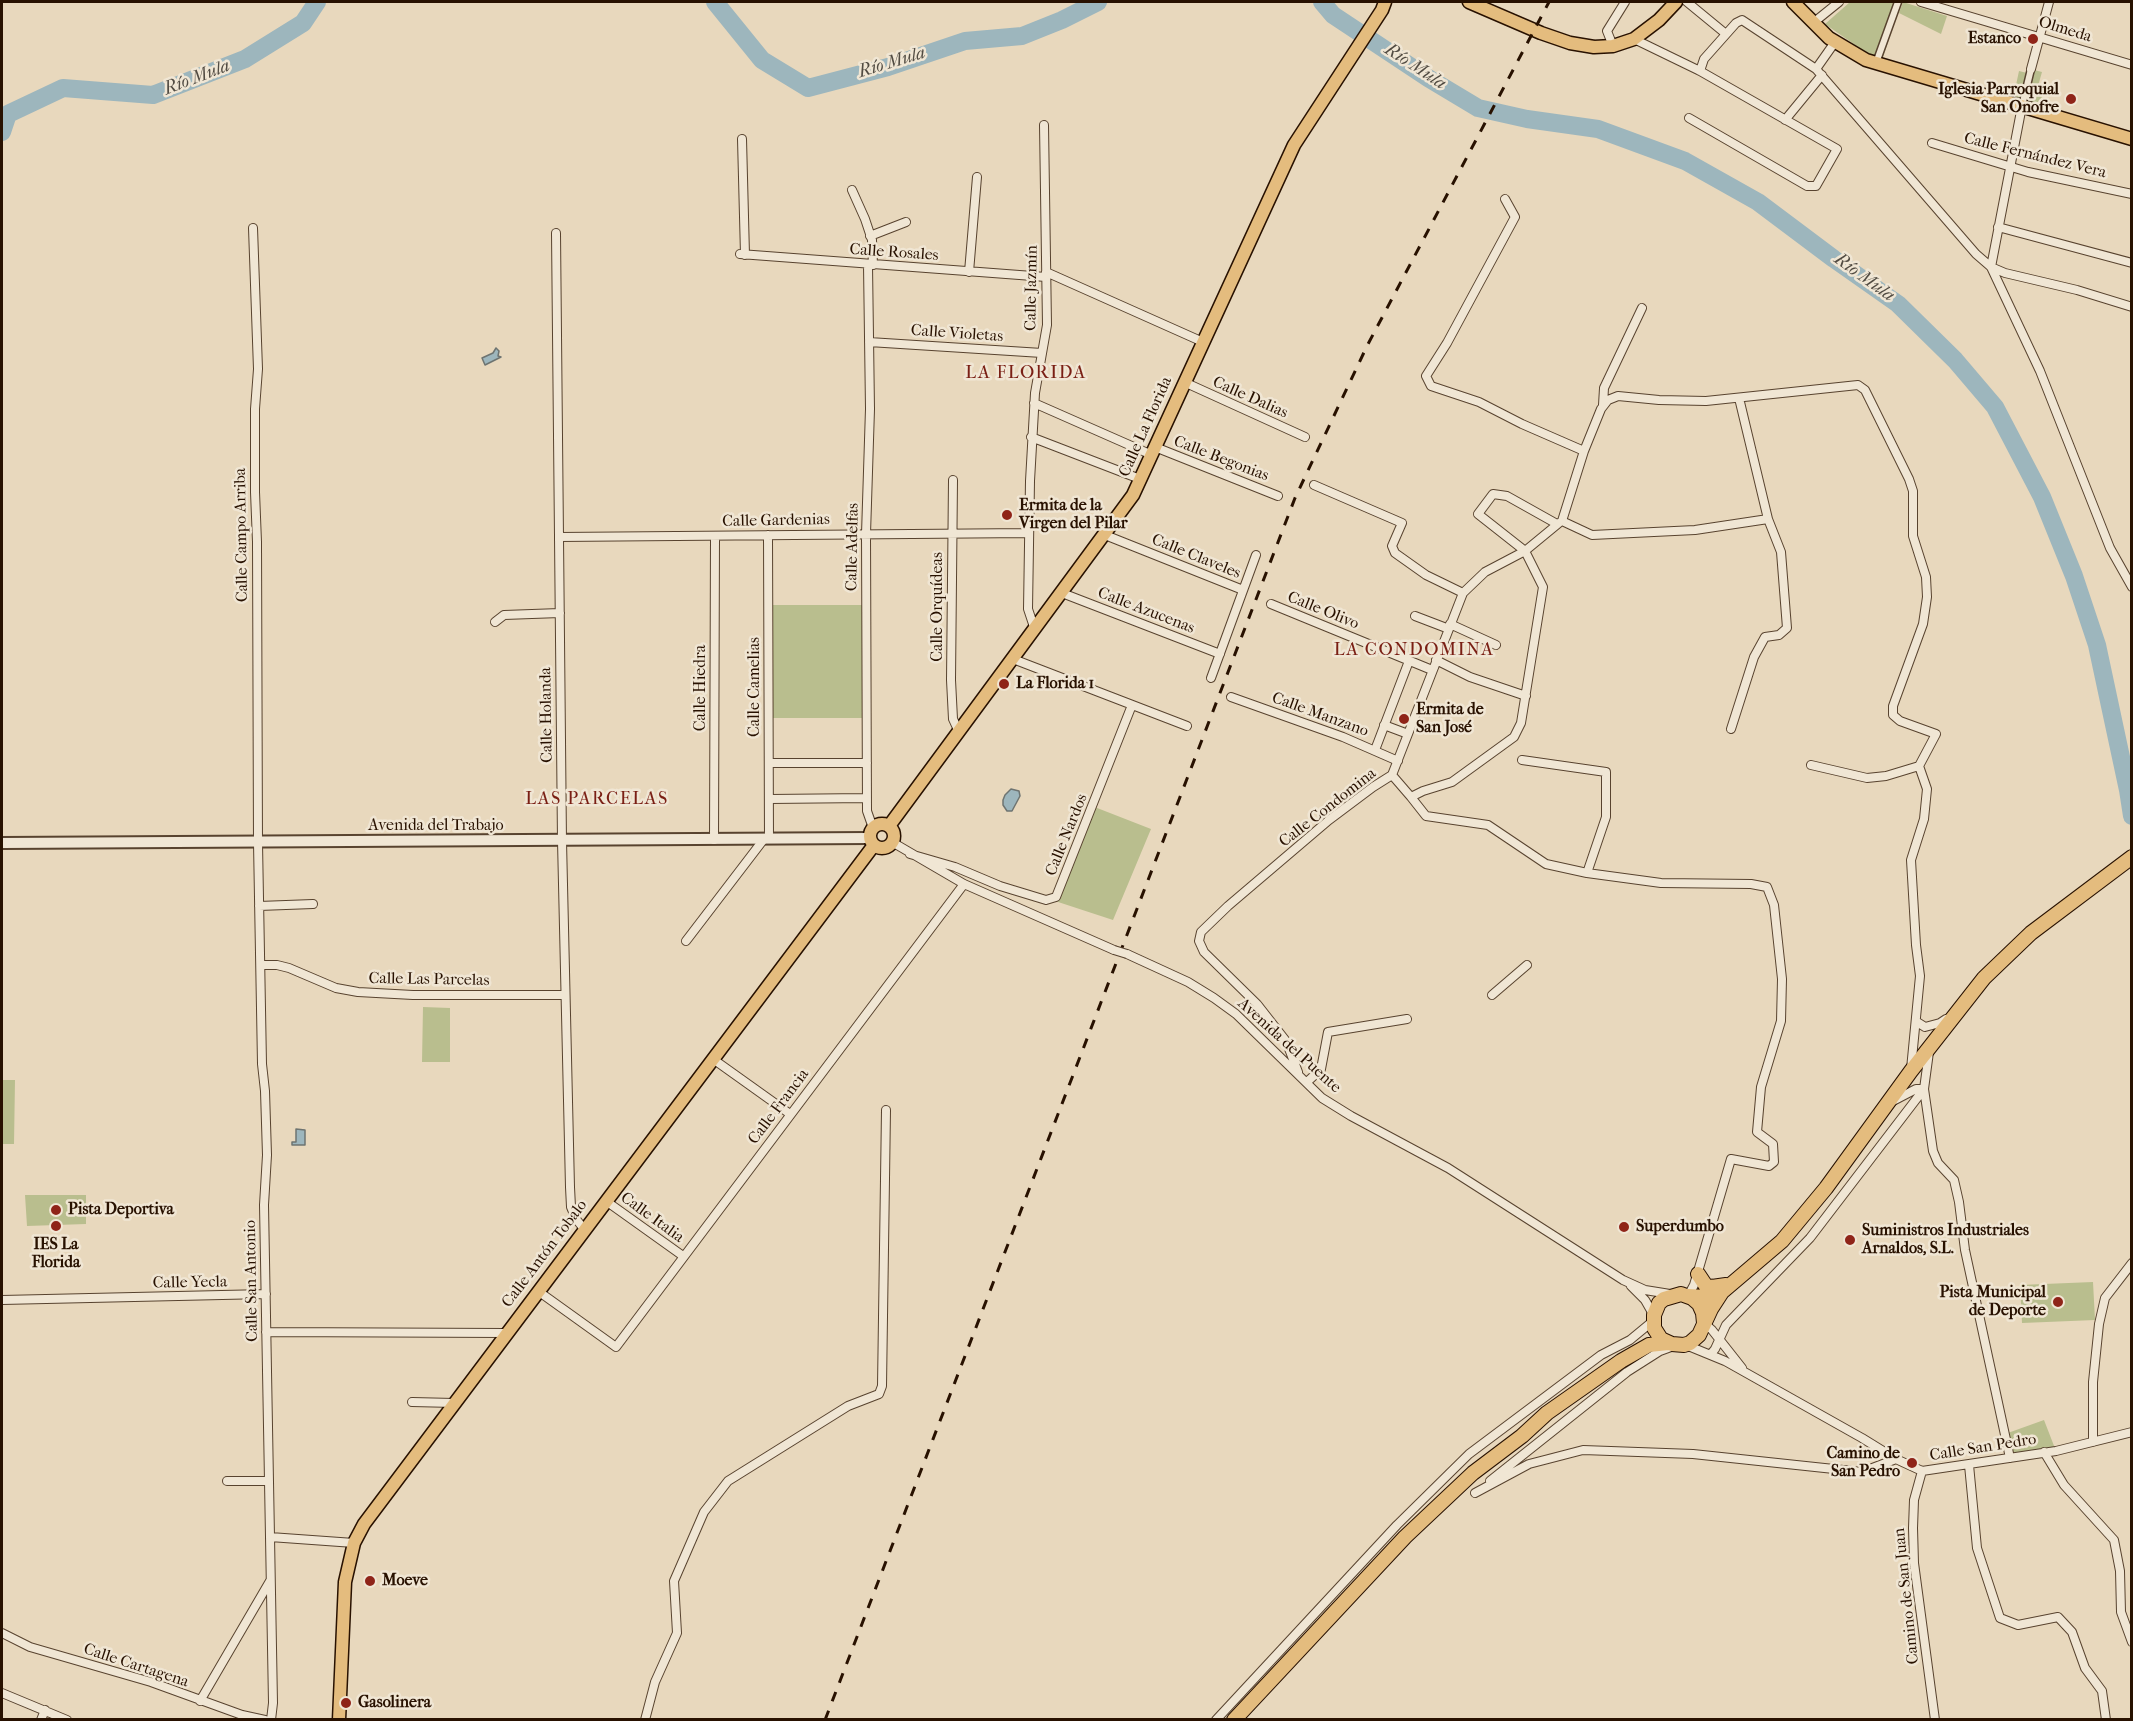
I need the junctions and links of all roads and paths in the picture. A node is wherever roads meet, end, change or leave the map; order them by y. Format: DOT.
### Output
graph roads {
  1 [pos="1392,2"];
  2 [pos="1468,2"];
  3 [pos="1483,2"];
  4 [pos="1625,2"];
  5 [pos="1676,2"];
  6 [pos="1687,2"];
  7 [pos="1793,2"];
  8 [pos="1839,2"];
  9 [pos="1898,2"];
  10 [pos="1921,2"];
  11 [pos="2049,2"];
  12 [pos="1383,6"];
  13 [pos="1511,20"];
  14 [pos="1813,23"];
  15 [pos="1726,34"];
  16 [pos="2039,36"];
  17 [pos="1635,39"];
  18 [pos="1835,42"];
  19 [pos="1613,46"];
  20 [pos="1876,64"];
  21 [pos="2132,65"];
  22 [pos="2031,69"];
  23 [pos="1700,71"];
  24 [pos="1819,72"];
  25 [pos="2022,106"];
  26 [pos="1689,118"];
  27 [pos="1785,120"];
  28 [pos="1044,125"];
  29 [pos="742,139"];
  30 [pos="2132,139"];
  31 [pos="1932,143"];
  32 [pos="2012,167"];
  33 [pos="977,177"];
  34 [pos="852,190"];
  35 [pos="2132,194"];
  36 [pos="1505,199"];
  37 [pos="906,222"];
  38 [pos="1998,227"];
  39 [pos="253,228"];
  40 [pos="556,233"];
  41 [pos="870,236"];
  42 [pos="2132,263"];
  43 [pos="871,265"];
  44 [pos="1990,267"];
  45 [pos="969,272"];
  46 [pos="1046,274"];
  47 [pos="2132,307"];
  48 [pos="1642,308"];
  49 [pos="869,342"];
  50 [pos="1203,342"];
  51 [pos="1042,353"];
  52 [pos="1184,382"];
  53 [pos="1739,399"];
  54 [pos="1034,403"];
  55 [pos="1604,405"];
  56 [pos="1031,437"];
  57 [pos="1305,437"];
  58 [pos="1153,451"];
  59 [pos="1584,451"];
  60 [pos="1140,479"];
  61 [pos="953,480"];
  62 [pos="1314,485"];
  63 [pos="1278,496"];
  64 [pos="1768,519"];
  65 [pos="1559,523"];
  66 [pos="1029,533"];
  67 [pos="866,534"];
  68 [pos="952,534"];
  69 [pos="768,535"];
  70 [pos="1105,535"];
  71 [pos="715,536"];
  72 [pos="559,537"];
  73 [pos="1525,551"];
  74 [pos="1256,555"];
  75 [pos="2132,587"];
  76 [pos="1243,590"];
  77 [pos="1062,592"];
  78 [pos="1463,593"];
  79 [pos="1271,604"];
  80 [pos="560,613"];
  81 [pos="1416,616"];
  82 [pos="495,622"];
  83 [pos="1450,626"];
  84 [pos="1035,630"];
  85 [pos="1496,645"];
  86 [pos="1220,654"];
  87 [pos="1013,659"];
  88 [pos="1436,660"];
  89 [pos="1409,661"];
  90 [pos="1432,670"];
  91 [pos="1211,678"];
  92 [pos="1526,696"];
  93 [pos="1231,697"];
  94 [pos="1132,705"];
  95 [pos="1384,725"];
  96 [pos="1187,726"];
  97 [pos="1731,729"];
  98 [pos="959,732"];
  99 [pos="1408,734"];
  100 [pos="1375,750"];
  101 [pos="1522,760"];
  102 [pos="1398,761"];
  103 [pos="769,763"];
  104 [pos="867,763"];
  105 [pos="1811,765"];
  106 [pos="1919,766"];
  107 [pos="1392,775"];
  108 [pos="1411,796"];
  109 [pos="867,798"];
  110 [pos="770,799"];
  111 [pos="889,826"];
  112 [pos="872,837"];
  113 [pos="767,839"];
  114 [pos="714,840"];
  115 [pos="562,841"];
  116 [pos="892,842"];
  117 [pos="2,843"];
  118 [pos="258,843"];
  119 [pos="910,854"];
  120 [pos="2132,857"];
  121 [pos="1587,873"];
  122 [pos="964,884"];
  123 [pos="313,904"];
  124 [pos="259,906"];
  125 [pos="686,941"];
  126 [pos="261,965"];
  127 [pos="1527,965"];
  128 [pos="565,995"];
  129 [pos="1492,995"];
  130 [pos="1957,1011"];
  131 [pos="1407,1019"];
  132 [pos="1917,1022"];
  133 [pos="1930,1045"];
  134 [pos="713,1059"];
  135 [pos="1911,1071"];
  136 [pos="1298,1072"];
  137 [pos="1307,1082"];
  138 [pos="1924,1089"];
  139 [pos="1888,1104"];
  140 [pos="886,1110"];
  141 [pos="790,1114"];
  142 [pos="606,1201"];
  143 [pos="584,1229"];
  144 [pos="683,1257"];
  145 [pos="2132,1263"];
  146 [pos="1698,1275"];
  147 [pos="1623,1280"];
  148 [pos="1734,1284"];
  149 [pos="538,1290"];
  150 [pos="1722,1292"];
  151 [pos="266,1294"];
  152 [pos="1682,1295"];
  153 [pos="2,1300"];
  154 [pos="1653,1320"];
  155 [pos="1704,1323"];
  156 [pos="266,1332"];
  157 [pos="506,1333"];
  158 [pos="1719,1340"];
  159 [pos="1677,1344"];
  160 [pos="1710,1355"];
  161 [pos="1621,1361"];
  162 [pos="1751,1377"];
  163 [pos="412,1402"];
  164 [pos="454,1403"];
  165 [pos="2132,1432"];
  166 [pos="2093,1442"];
  167 [pos="2044,1452"];
  168 [pos="2010,1458"];
  169 [pos="1896,1459"];
  170 [pos="1969,1465"];
  171 [pos="1922,1471"];
  172 [pos="227,1481"];
  173 [pos="269,1481"];
  174 [pos="270,1537"];
  175 [pos="354,1543"];
  176 [pos="271,1580"];
  177 [pos="2,1633"];
  178 [pos="2132,1642"];
  179 [pos="2,1694"];
  180 [pos="200,1701"];
  181 [pos="45,1710"];
  182 [pos="41,1719"];
  183 [pos="67,1719"];
  184 [pos="265,1719"];
  185 [pos="271,1719"];
  186 [pos="339,1719"];
  187 [pos="645,1719"];
  188 [pos="1216,1719"];
  189 [pos="1234,1719"];
  190 [pos="1935,1719"];
  191 [pos="2106,1719"];
  1 -- 12 [label="main road, Calle La Florida"];
  2 -- 13 [label="main road"];
  3 -- 13 [label="main road"];
  4 -- 19 [label="street"];
  5 -- 17 [label="main road"];
  6 -- 15 [label="street"];
  7 -- 14 [label="main road"];
  8 -- 14 [label="street"];
  9 -- 20 [label="street"];
  10 -- 16 [label="street, Olmeda"];
  11 -- 16 [label="street"];
  12 -- 50 [label="main road, Calle La Florida"];
  13 -- 19 [label="main road"];
  14 -- 18 [label="main road"];
  15 -- 23 [label="street"];
  15 -- 24 [label="street"];
  16 -- 21 [label="street, Olmeda"];
  16 -- 22 [label="street"];
  17 -- 19 [label="main road"];
  17 -- 23 [label="street"];
  18 -- 20 [label="main road"];
  18 -- 24 [label="street"];
  20 -- 25 [label="main road"];
  22 -- 25 [label="street"];
  23 -- 27 [label="street"];
  24 -- 27 [label="street"];
  24 -- 44 [label="street"];
  25 -- 30 [label="main road"];
  25 -- 32 [label="street"];
  26 -- 27 [label="street"];
  28 -- 46 [label="street, Calle Jazmín"];
  29 -- 43 [label="street, Calle Rosales"];
  31 -- 32 [label="street, Calle Fernández Vera"];
  32 -- 35 [label="street, Calle Fernández Vera"];
  32 -- 38 [label="street"];
  33 -- 45 [label="street"];
  34 -- 41 [label="street, Calle Adelfas"];
  36 -- 59 [label="street"];
  37 -- 41 [label="street"];
  38 -- 42 [label="street"];
  38 -- 44 [label="street"];
  39 -- 118 [label="street, Calle Campo Arriba"];
  40 -- 72 [label="street, Calle Holanda"];
  41 -- 43 [label="street, Calle Adelfas"];
  43 -- 45 [label="street, Calle Rosales"];
  43 -- 49 [label="street, Calle Adelfas"];
  44 -- 47 [label="street"];
  44 -- 75 [label="street"];
  45 -- 46 [label="street, Calle Rosales"];
  46 -- 50 [label="street, Calle Rosales"];
  46 -- 51 [label="street, Calle Jazmín"];
  48 -- 55 [label="street"];
  49 -- 51 [label="street, Calle Violetas"];
  49 -- 67 [label="street, Calle Adelfas"];
  50 -- 52 [label="main road, Calle La Florida"];
  51 -- 54 [label="street, Calle Jazmín"];
  52 -- 57 [label="street, Calle Dalias"];
  52 -- 58 [label="main road, Calle La Florida"];
  53 -- 55 [label="street"];
  53 -- 64 [label="street"];
  53 -- 106 [label="street"];
  54 -- 56 [label="street, Calle Jazmín"];
  54 -- 58 [label="street, Calle Begonias"];
  55 -- 59 [label="street"];
  56 -- 60 [label="street"];
  56 -- 66 [label="street, Calle Jazmín"];
  58 -- 60 [label="main road, Calle La Florida"];
  58 -- 63 [label="street, Calle Begonias"];
  59 -- 65 [label="street"];
  60 -- 70 [label="main road, Calle La Florida"];
  61 -- 68 [label="street, Calle Orquídeas"];
  62 -- 78 [label="street"];
  64 -- 65 [label="street"];
  64 -- 97 [label="street"];
  65 -- 73 [label="street, Calle Condomina"];
  65 -- 73 [label="street"];
  66 -- 68 [label="street, Calle Gardenias"];
  66 -- 84 [label="street, Calle Jazmín"];
  67 -- 68 [label="street, Calle Gardenias"];
  67 -- 69 [label="street, Calle Gardenias"];
  67 -- 104 [label="street, Calle Adelfas"];
  68 -- 98 [label="street, Calle Orquídeas"];
  69 -- 71 [label="street, Calle Gardenias"];
  69 -- 103 [label="street, Calle Camelias"];
  70 -- 76 [label="street, Calle Claveles"];
  70 -- 77 [label="main road, Calle La Florida"];
  71 -- 72 [label="street, Calle Gardenias"];
  71 -- 114 [label="street, Calle Hiedra"];
  72 -- 80 [label="street, Calle Holanda"];
  73 -- 78 [label="street, Calle Condomina"];
  73 -- 92 [label="street"];
  74 -- 76 [label="street"];
  76 -- 86 [label="street"];
  77 -- 84 [label="main road, Calle La Florida"];
  77 -- 86 [label="street, Calle Azucenas"];
  78 -- 83 [label="street, Calle Condomina"];
  79 -- 89 [label="street, Calle Olivo"];
  80 -- 82 [label="street"];
  80 -- 115 [label="street, Calle Holanda"];
  81 -- 83 [label="street"];
  83 -- 85 [label="street"];
  83 -- 88 [label="street, Calle Condomina"];
  84 -- 87 [label="main road, Calle La Florida"];
  86 -- 91 [label="street"];
  87 -- 94 [label="street"];
  87 -- 98 [label="main road, Calle La Florida"];
  88 -- 90 [label="street, Calle Condomina"];
  88 -- 92 [label="street"];
  89 -- 90 [label="street, Calle Olivo"];
  89 -- 95 [label="street"];
  90 -- 99 [label="street, Calle Condomina"];
  92 -- 108 [label="street"];
  93 -- 100 [label="street, Calle Manzano"];
  94 -- 96 [label="street"];
  94 -- 119 [label="street, Calle Nardos"];
  95 -- 99 [label="street"];
  95 -- 100 [label="street"];
  98 -- 111 [label="main road, Calle La Florida"];
  99 -- 102 [label="street, Calle Condomina"];
  100 -- 102 [label="street, Calle Manzano"];
  101 -- 121 [label="street"];
  102 -- 107 [label="street, Calle Condomina"];
  103 -- 104 [label="street"];
  103 -- 110 [label="street, Calle Camelias"];
  104 -- 109 [label="street, Calle Adelfas"];
  105 -- 106 [label="street"];
  106 -- 132 [label="street"];
  107 -- 108 [label="street"];
  107 -- 136 [label="street, Calle Condomina"];
  108 -- 121 [label="street"];
  109 -- 110 [label="street"];
  109 -- 112 [label="street, Calle Adelfas"];
  110 -- 113 [label="street, Calle Camelias"];
  111 -- 112 [label="main road"];
  111 -- 116 [label="main road"];
  112 -- 113 [label="street, Avenida del Trabajo"];
  112 -- 116 [label="main road"];
  112 -- 134 [label="main road, Calle Antón Tobalo"];
  113 -- 114 [label="street, Avenida del Trabajo"];
  113 -- 125 [label="street"];
  114 -- 115 [label="street, Avenida del Trabajo"];
  115 -- 118 [label="street, Avenida del Trabajo"];
  115 -- 128 [label="street, Calle Holanda"];
  116 -- 119 [label="street, Avenida del Puente"];
  117 -- 118 [label="street, Avenida del Trabajo"];
  118 -- 124 [label="street, Calle San Antonio"];
  119 -- 122 [label="street, Avenida del Puente"];
  120 -- 130 [label="highway"];
  121 -- 146 [label="street"];
  122 -- 136 [label="street, Avenida del Puente, bridge"];
  122 -- 141 [label="street, Calle Francia"];
  123 -- 124 [label="street"];
  124 -- 126 [label="street, Calle San Antonio"];
  126 -- 128 [label="street, Calle Las Parcelas"];
  126 -- 151 [label="street, Calle San Antonio"];
  127 -- 129 [label="street"];
  128 -- 143 [label="street, Calle Holanda"];
  130 -- 132 [label="street"];
  130 -- 133 [label="highway"];
  131 -- 137 [label="street"];
  132 -- 135 [label="street"];
  133 -- 135 [label="highway"];
  133 -- 138 [label="street"];
  134 -- 141 [label="street"];
  134 -- 142 [label="main road, Calle Antón Tobalo"];
  135 -- 139 [label="highway"];
  136 -- 137 [label="street, Avenida del Puente"];
  137 -- 147 [label="street, Avenida del Puente"];
  138 -- 139 [label="street"];
  138 -- 158 [label="street"];
  138 -- 168 [label="street"];
  139 -- 148 [label="highway"];
  140 -- 187 [label="street"];
  141 -- 144 [label="street, Calle Francia"];
  142 -- 143 [label="main road, Calle Antón Tobalo"];
  142 -- 144 [label="street, Calle Italia"];
  143 -- 149 [label="main road, Calle Antón Tobalo"];
  144 -- 149 [label="street, Calle Francia"];
  145 -- 166 [label="street"];
  146 -- 148 [label="highway"];
  146 -- 152 [label="street"];
  147 -- 152 [label="street, Avenida del Puente"];
  147 -- 154 [label="street, Avenida del Puente"];
  148 -- 150 [label="highway"];
  149 -- 157 [label="main road, Calle Antón Tobalo"];
  150 -- 152 [label="highway"];
  150 -- 155 [label="highway"];
  151 -- 153 [label="street, Calle Yecla"];
  151 -- 156 [label="street, Calle San Antonio"];
  152 -- 154 [label="highway"];
  152 -- 155 [label="highway"];
  154 -- 159 [label="highway"];
  154 -- 161 [label="highway"];
  154 -- 188 [label="street"];
  155 -- 158 [label="street, Calle San Pedro"];
  155 -- 159 [label="highway"];
  156 -- 157 [label="street"];
  156 -- 173 [label="street, Calle San Antonio"];
  157 -- 164 [label="main road, Calle Antón Tobalo"];
  158 -- 160 [label="street"];
  158 -- 162 [label="street, Calle San Pedro"];
  159 -- 160 [label="street, Calle San Pedro"];
  159 -- 161 [label="highway"];
  159 -- 169 [label="street"];
  160 -- 162 [label="street, Calle San Pedro"];
  161 -- 189 [label="highway"];
  162 -- 169 [label="street, Calle San Pedro"];
  163 -- 164 [label="street"];
  164 -- 175 [label="main road, Calle Antón Tobalo"];
  165 -- 166 [label="street, Calle San Pedro"];
  166 -- 167 [label="street, Calle San Pedro"];
  167 -- 168 [label="street, Calle San Pedro"];
  167 -- 178 [label="street"];
  168 -- 170 [label="street, Calle San Pedro"];
  169 -- 171 [label="street, Calle San Pedro"];
  170 -- 171 [label="street, Calle San Pedro"];
  170 -- 191 [label="street"];
  171 -- 190 [label="street, Camino de San Juan"];
  172 -- 173 [label="street"];
  173 -- 174 [label="street, Calle San Antonio"];
  174 -- 175 [label="street"];
  174 -- 176 [label="street, Calle San Antonio"];
  175 -- 186 [label="main road, Calle Antón Tobalo"];
  176 -- 180 [label="street"];
  176 -- 185 [label="street, Calle San Antonio"];
  177 -- 180 [label="street, Calle Cartagena"];
  179 -- 181 [label="street"];
  180 -- 184 [label="street, Calle Cartagena"];
  181 -- 182 [label="street"];
  181 -- 183 [label="street"];
}
